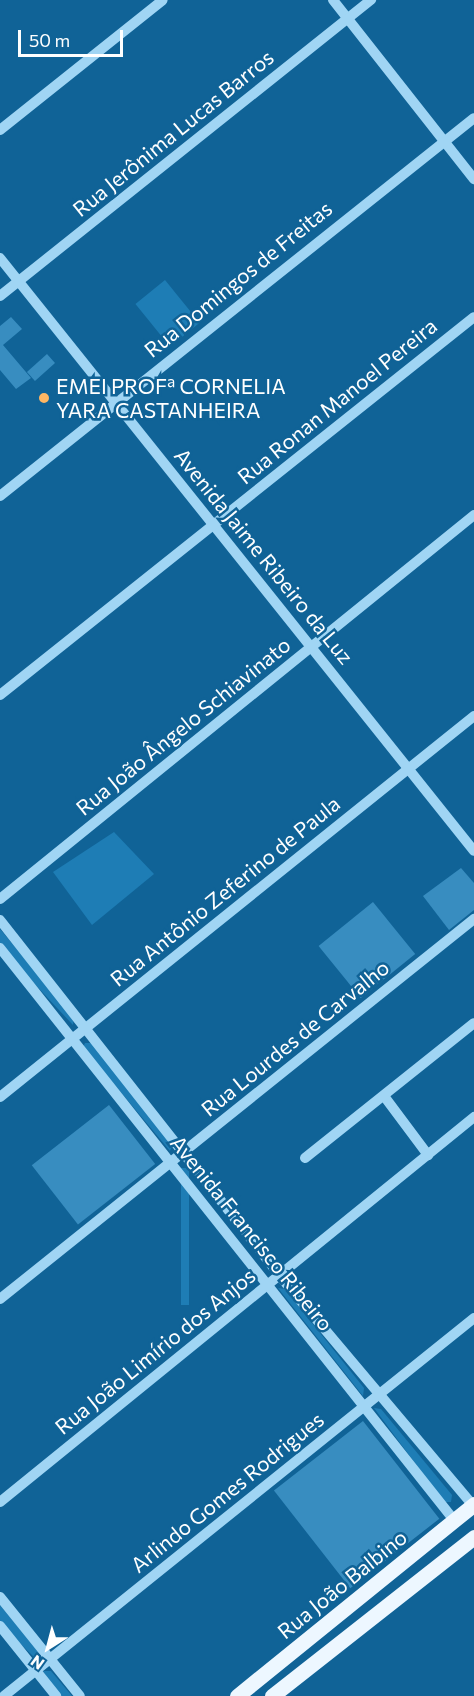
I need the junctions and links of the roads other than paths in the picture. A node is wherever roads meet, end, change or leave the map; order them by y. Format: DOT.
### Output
graph roads {
  1 [pos="163,0"];
  2 [pos="333,0"];
  3 [pos="371,0"];
  4 [pos="348,18"];
  5 [pos="474,118"];
  6 [pos="0,130"];
  7 [pos="442,141"];
  8 [pos="474,179"];
  9 [pos="0,258"];
  10 [pos="19,281"];
  11 [pos="0,296"];
  12 [pos="474,317"];
  13 [pos="115,403"];
  14 [pos="0,496"];
  15 [pos="474,515"];
  16 [pos="214,524"];
  17 [pos="313,646"];
  18 [pos="0,695"];
  19 [pos="474,716"];
  20 [pos="409,768"];
  21 [pos="474,851"];
  22 [pos="0,900"];
  23 [pos="474,919"];
  24 [pos="0,920"];
  25 [pos="0,948"];
  26 [pos="474,1023"];
  27 [pos="86,1028"];
  28 [pos="70,1040"];
  29 [pos="384,1096"];
  30 [pos="0,1097"];
  31 [pos="474,1117"];
  32 [pos="182,1154"];
  33 [pos="428,1155"];
  34 [pos="305,1158"];
  35 [pos="169,1165"];
  36 [pos="279,1275"];
  37 [pos="267,1285"];
  38 [pos="0,1299"];
  39 [pos="474,1318"];
  40 [pos="378,1395"];
  41 [pos="365,1405"];
  42 [pos="0,1502"];
  43 [pos="474,1506"];
  44 [pos="454,1520"];
  45 [pos="473,1540"];
  46 [pos="0,1597"];
  47 [pos="0,1626"];
  48 [pos="49,1659"];
  49 [pos="36,1670"];
  50 [pos="4,1696"];
  51 [pos="56,1696"];
  52 [pos="80,1696"];
  53 [pos="237,1696"];
  54 [pos="272,1696"];
  1 -- 6 [label="street"];
  2 -- 4 [label="street"];
  3 -- 4 [label="street, Rua Jerônima Lucas Barros"];
  4 -- 7 [label="street"];
  4 -- 10 [label="street, Rua Jerônima Lucas Barros"];
  5 -- 7 [label="street, Rua Domingos de Freitas"];
  7 -- 8 [label="street"];
  7 -- 13 [label="street, Rua Domingos de Freitas"];
  9 -- 10 [label="street, Avenida Jaime Ribeiro da Luz"];
  10 -- 11 [label="street, Rua Jerônima Lucas Barros"];
  10 -- 13 [label="street, Avenida Jaime Ribeiro da Luz"];
  12 -- 16 [label="street, Rua Ronan Manoel Pereira"];
  13 -- 14 [label="street, Rua Domingos de Freitas"];
  13 -- 16 [label="street, Avenida Jaime Ribeiro da Luz"];
  15 -- 17 [label="street, Rua João Ângelo Schiavinato"];
  16 -- 17 [label="street, Avenida Jaime Ribeiro da Luz"];
  16 -- 18 [label="street, Rua Ronan Manoel Pereira"];
  17 -- 20 [label="street, Avenida Jaime Ribeiro da Luz"];
  17 -- 22 [label="street, Rua João Ângelo Schiavinato"];
  19 -- 20 [label="street, Rua Antônio Zeferino de Paula"];
  20 -- 21 [label="street, Avenida Jaime Ribeiro da Luz"];
  20 -- 27 [label="street, Rua Antônio Zeferino de Paula"];
  23 -- 32 [label="street, Rua Lourdes de Carvalho"];
  24 -- 27 [label="street, Avenida Francisco Ribeiro"];
  25 -- 28 [label="street, Avenida Francisco Ribeiro"];
  26 -- 29 [label="street"];
  27 -- 28 [label="street, Rua Antônio Zeferino de Paula"];
  27 -- 32 [label="street, Avenida Francisco Ribeiro"];
  28 -- 30 [label="street, Rua Antônio Zeferino de Paula"];
  28 -- 35 [label="street, Avenida Francisco Ribeiro"];
  29 -- 33 [label="street"];
  29 -- 34 [label="street"];
  31 -- 33 [label="street, Rua João Limírio dos Anjos"];
  32 -- 35 [label="street, Rua Lourdes de Carvalho"];
  32 -- 36 [label="street, Avenida Francisco Ribeiro"];
  33 -- 36 [label="street, Rua João Limírio dos Anjos"];
  35 -- 37 [label="street, Avenida Francisco Ribeiro"];
  35 -- 38 [label="street, Rua Lourdes de Carvalho"];
  36 -- 37 [label="street, Rua João Limírio dos Anjos"];
  36 -- 40 [label="street, Avenida Francisco Ribeiro"];
  37 -- 41 [label="street, Avenida Francisco Ribeiro"];
  37 -- 42 [label="street, Rua João Limírio dos Anjos"];
  39 -- 40 [label="street, Arlindo Gomes Rodrigues"];
  40 -- 41 [label="street, Arlindo Gomes Rodrigues"];
  40 -- 43 [label="street, Avenida Francisco Ribeiro"];
  41 -- 44 [label="street, Avenida Francisco Ribeiro"];
  41 -- 48 [label="street, Arlindo Gomes Rodrigues"];
  43 -- 44 [label="main road, Rua João Balbino"];
  44 -- 45 [label="main road, Avenida Francisco Ribeiro"];
  44 -- 53 [label="main road, Rua João Balbino"];
  45 -- 54 [label="main road, Rua João Balbino"];
  46 -- 48 [label="street"];
  47 -- 49 [label="street"];
  48 -- 49 [label="street, Arlindo Gomes Rodrigues"];
  48 -- 52 [label="street"];
  49 -- 50 [label="street, Arlindo Gomes Rodrigues"];
  49 -- 51 [label="street"];
}
